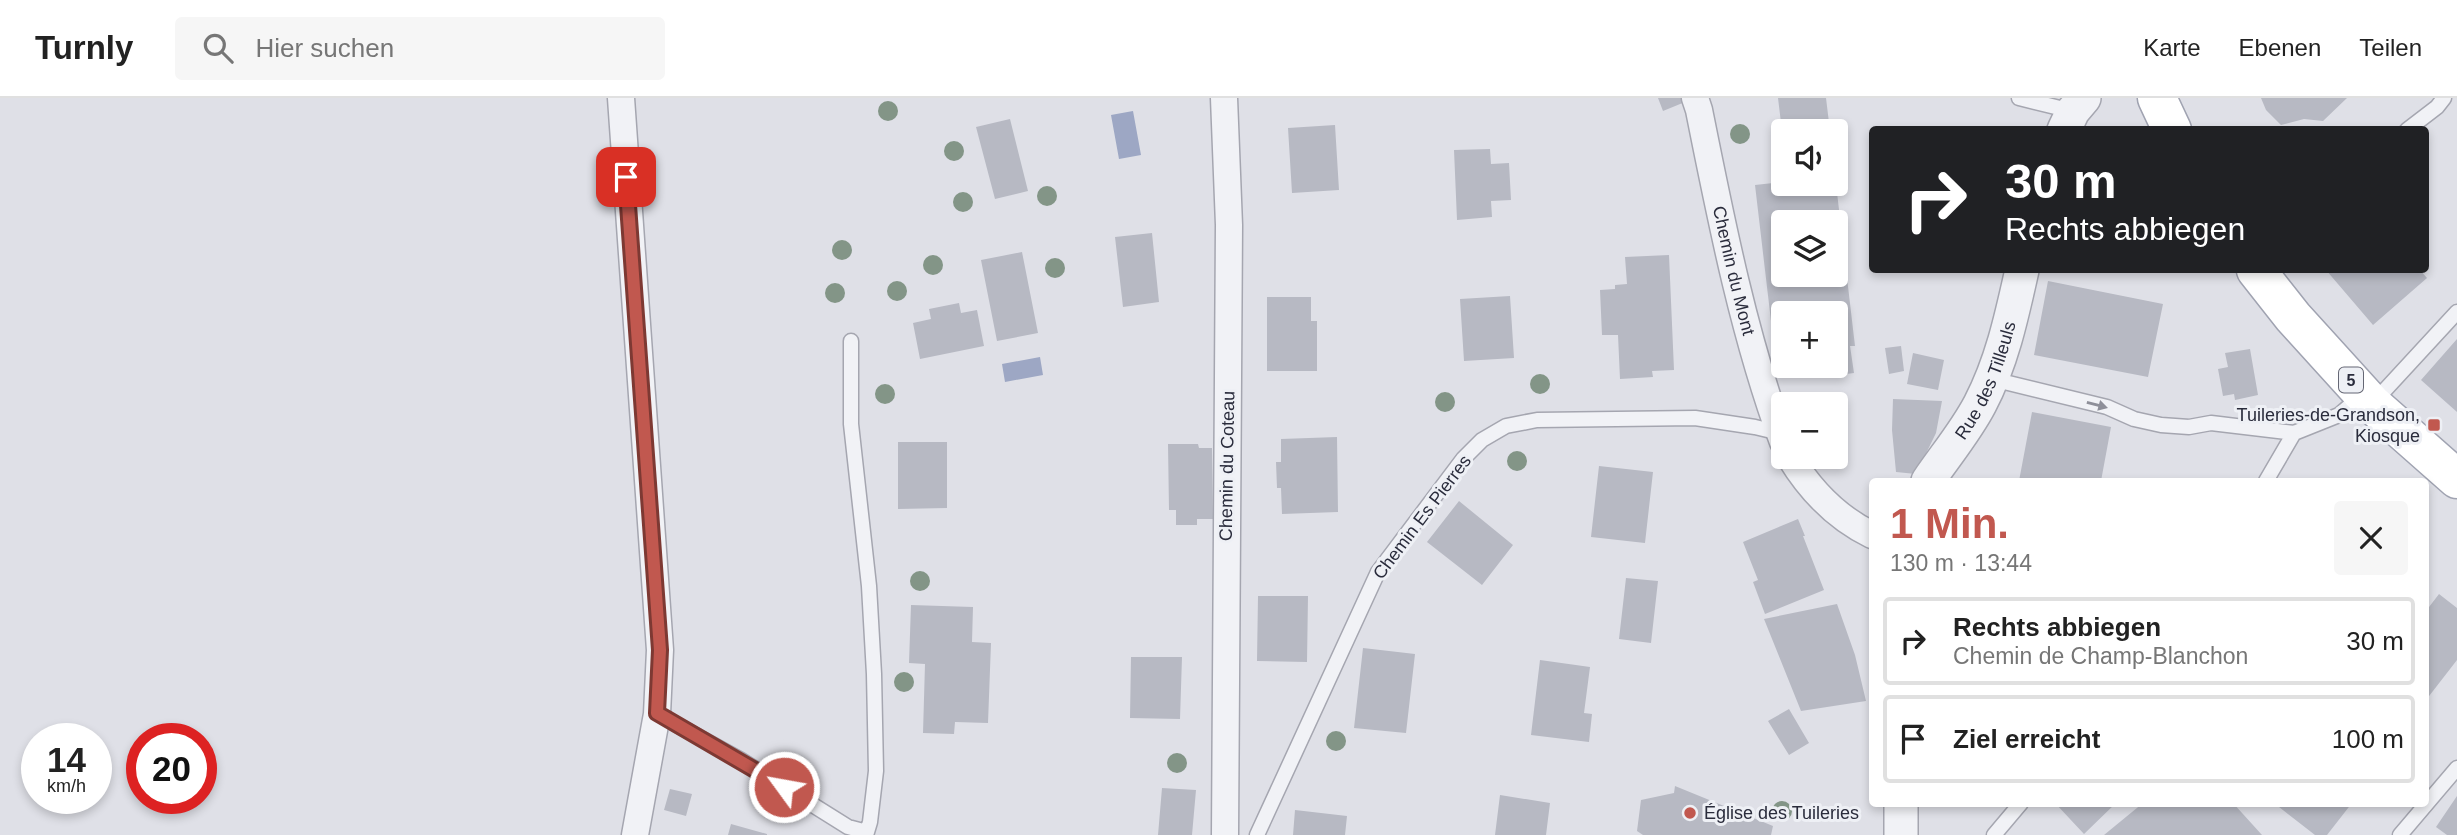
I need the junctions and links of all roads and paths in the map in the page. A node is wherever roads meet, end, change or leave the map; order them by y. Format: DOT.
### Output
graph roads {
  1 [pos="621,98"];
  2 [pos="1224,98"];
  3 [pos="1695,98"];
  4 [pos="2020,98"];
  5 [pos="2158,98"];
  6 [pos="2444,98"];
  7 [pos="2074,113"];
  8 [pos="2170,126"];
  9 [pos="2412,126"];
  10 [pos="2021,273"];
  11 [pos="2258,273"];
  12 [pos="2457,312"];
  13 [pos="851,341"];
  14 [pos="1992,379"];
  15 [pos="2368,399"];
  16 [pos="1771,402"];
  17 [pos="2294,433"];
  18 [pos="1771,436"];
  19 [pos="1798,469"];
  20 [pos="1930,478"];
  21 [pos="2268,478"];
  22 [pos="2457,479"];
  23 [pos="1869,533"];
  24 [pos="657,713"];
  25 [pos="2457,768"];
  26 [pos="2429,801"];
  27 [pos="1901,807"];
  28 [pos="2018,807"];
  29 [pos="2424,807"];
  30 [pos="635,835"];
  31 [pos="1225,835"];
  32 [pos="1257,835"];
  33 [pos="1901,835"];
  34 [pos="1994,835"];
  35 [pos="2400,835"];
  1 -- 24 [label="street"];
  2 -- 31 [label="street, Chemin du Coteau"];
  3 -- 16 [label="street, Chemin du Mont"];
  4 -- 7 [label="lane"];
  5 -- 8 [label="main road"];
  6 -- 9 [label="lane"];
  10 -- 14 [label="street, Rue des Tilleuls"];
  11 -- 15 [label="main road, 5"];
  12 -- 15 [label="lane"];
  13 -- 24 [label="lane"];
  14 -- 17 [label="lane, one-way"];
  14 -- 20 [label="street, Rue des Tilleuls"];
  15 -- 17 [label="lane"];
  15 -- 22 [label="main road, 5"];
  17 -- 21 [label="lane"];
  18 -- 32 [label="lane, Chemin Es Pierres"];
  19 -- 23 [label="street, Chemin du Mont"];
  24 -- 30 [label="street"];
  25 -- 26 [label="lane"];
  27 -- 33 [label="street"];
  28 -- 34 [label="lane"];
  29 -- 35 [label="lane"];
}
